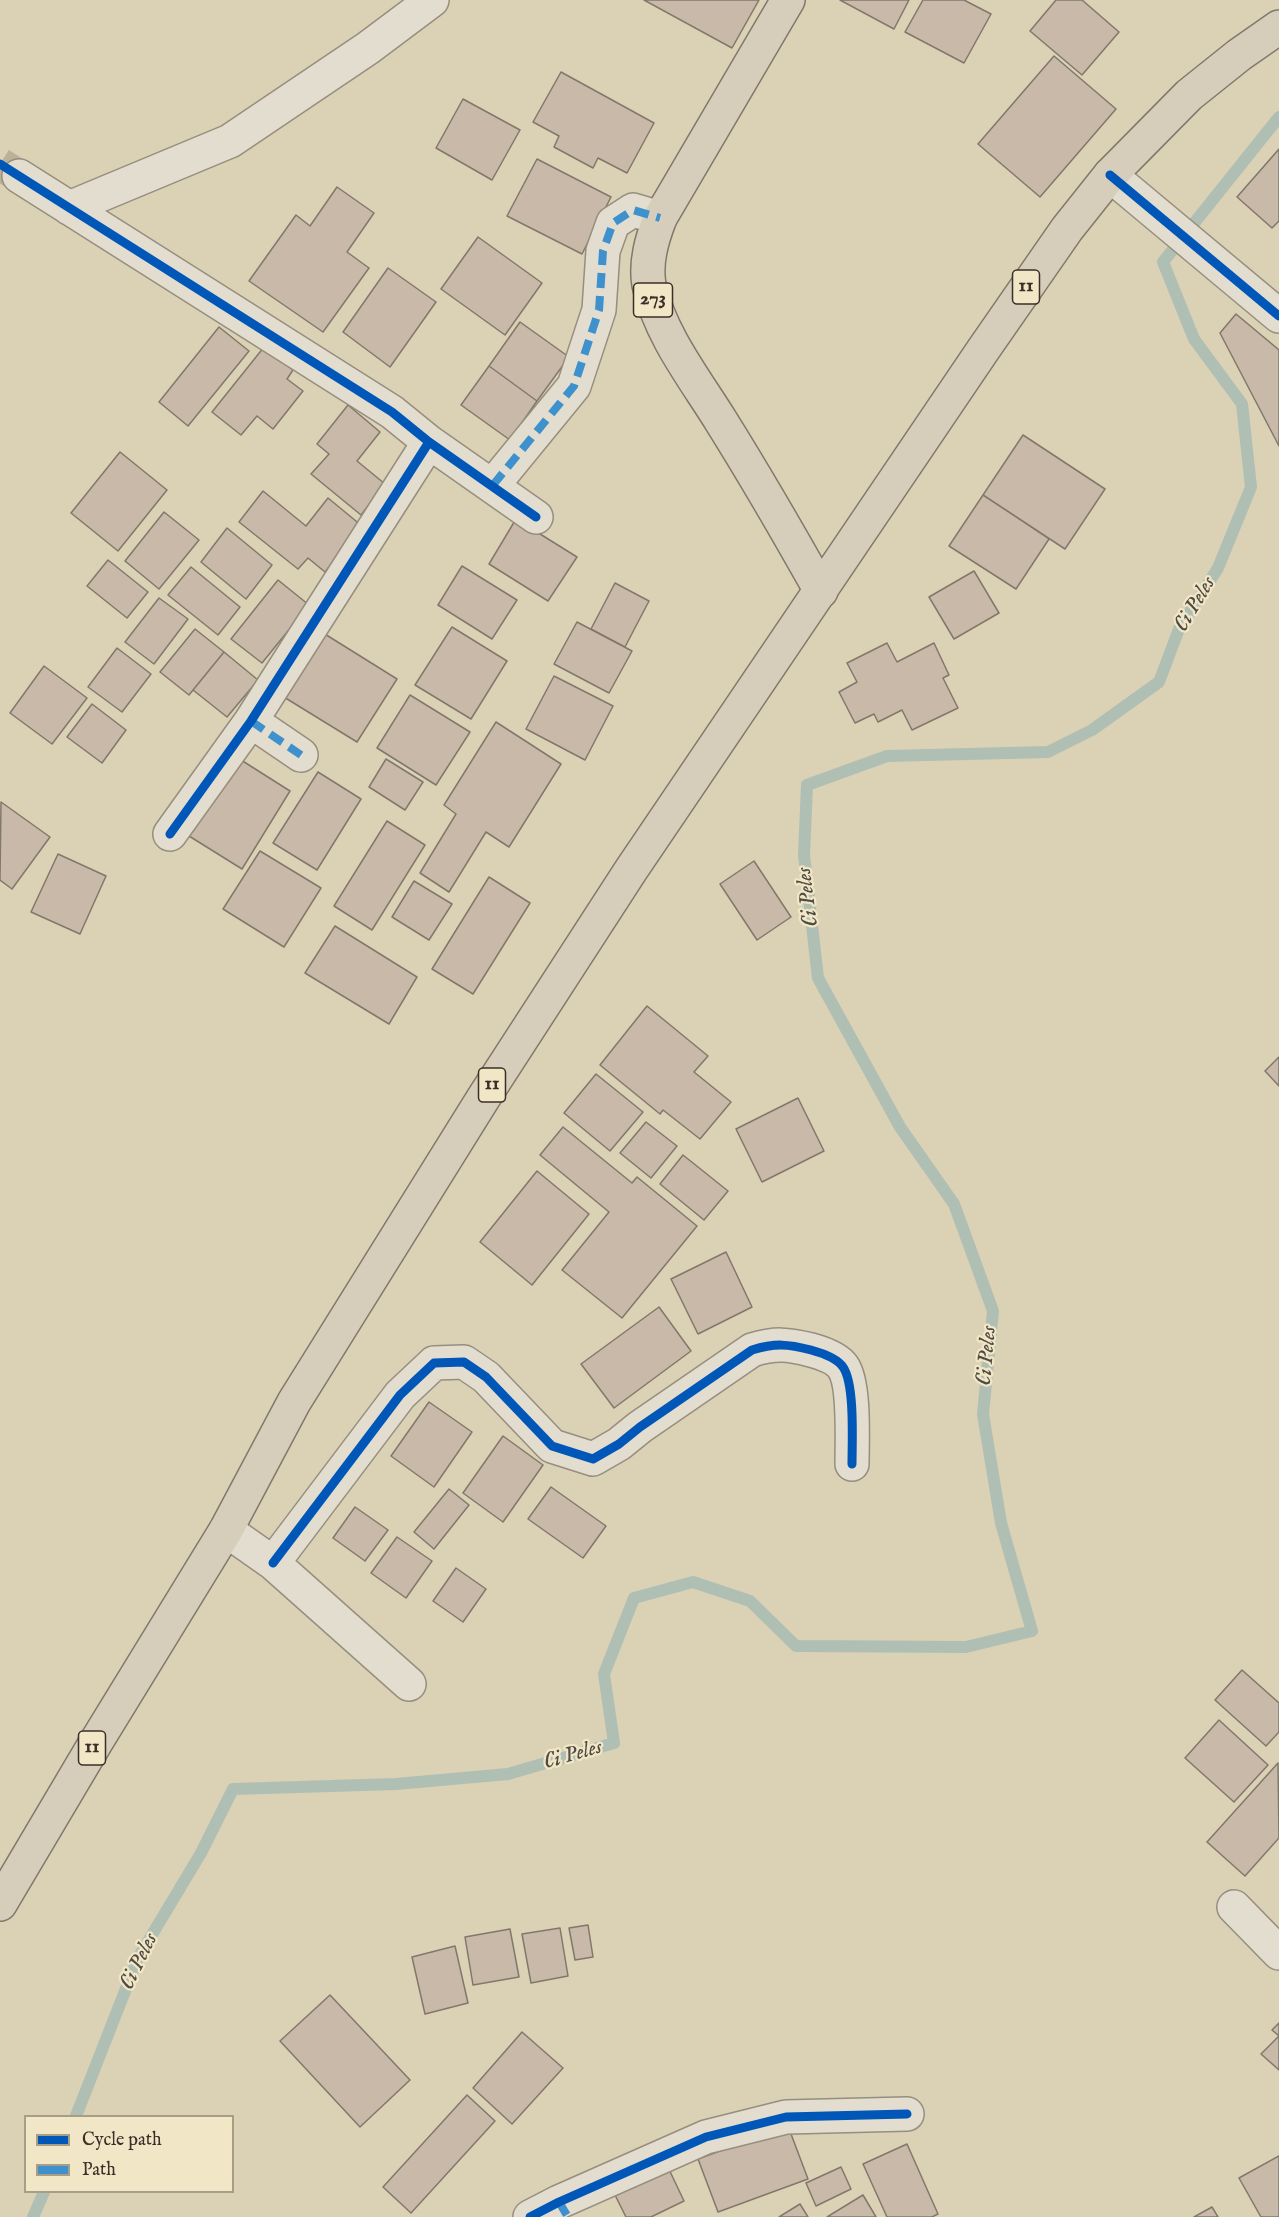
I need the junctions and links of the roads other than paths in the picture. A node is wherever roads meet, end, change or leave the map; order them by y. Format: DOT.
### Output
graph roads {
  1 [pos="432,0"];
  2 [pos="788,0"];
  3 [pos="1279,27"];
  4 [pos="1110,175"];
  5 [pos="20,176"];
  6 [pos="69,208"];
  7 [pos="660,218"];
  8 [pos="1279,316"];
  9 [pos="429,442"];
  10 [pos="493,485"];
  11 [pos="536,517"];
  12 [pos="821,591"];
  13 [pos="251,721"];
  14 [pos="301,755"];
  15 [pos="170,834"];
  16 [pos="852,1464"];
  17 [pos="226,1530"];
  18 [pos="273,1563"];
  19 [pos="409,1684"];
  20 [pos="0,1904"];
  21 [pos="1234,1907"];
  22 [pos="1279,1953"];
  23 [pos="907,2114"];
  24 [pos="563,2209"];
  25 [pos="530,2217"];
  1 -- 6 [label="street"];
  2 -- 7 [label="main road, 273"];
  3 -- 4 [label="main road, 11"];
  4 -- 8 [label="street"];
  4 -- 12 [label="main road, 11"];
  5 -- 6 [label="street"];
  6 -- 9 [label="street"];
  7 -- 10 [label="street"];
  7 -- 12 [label="main road, 273"];
  9 -- 10 [label="street"];
  9 -- 13 [label="street"];
  10 -- 11 [label="street"];
  12 -- 17 [label="main road, 11"];
  13 -- 14 [label="street"];
  13 -- 15 [label="street"];
  16 -- 18 [label="street"];
  17 -- 18 [label="street"];
  17 -- 20 [label="main road, 11"];
  18 -- 19 [label="street"];
  21 -- 22 [label="street"];
  23 -- 24 [label="street"];
  24 -- 25 [label="street"];
}
